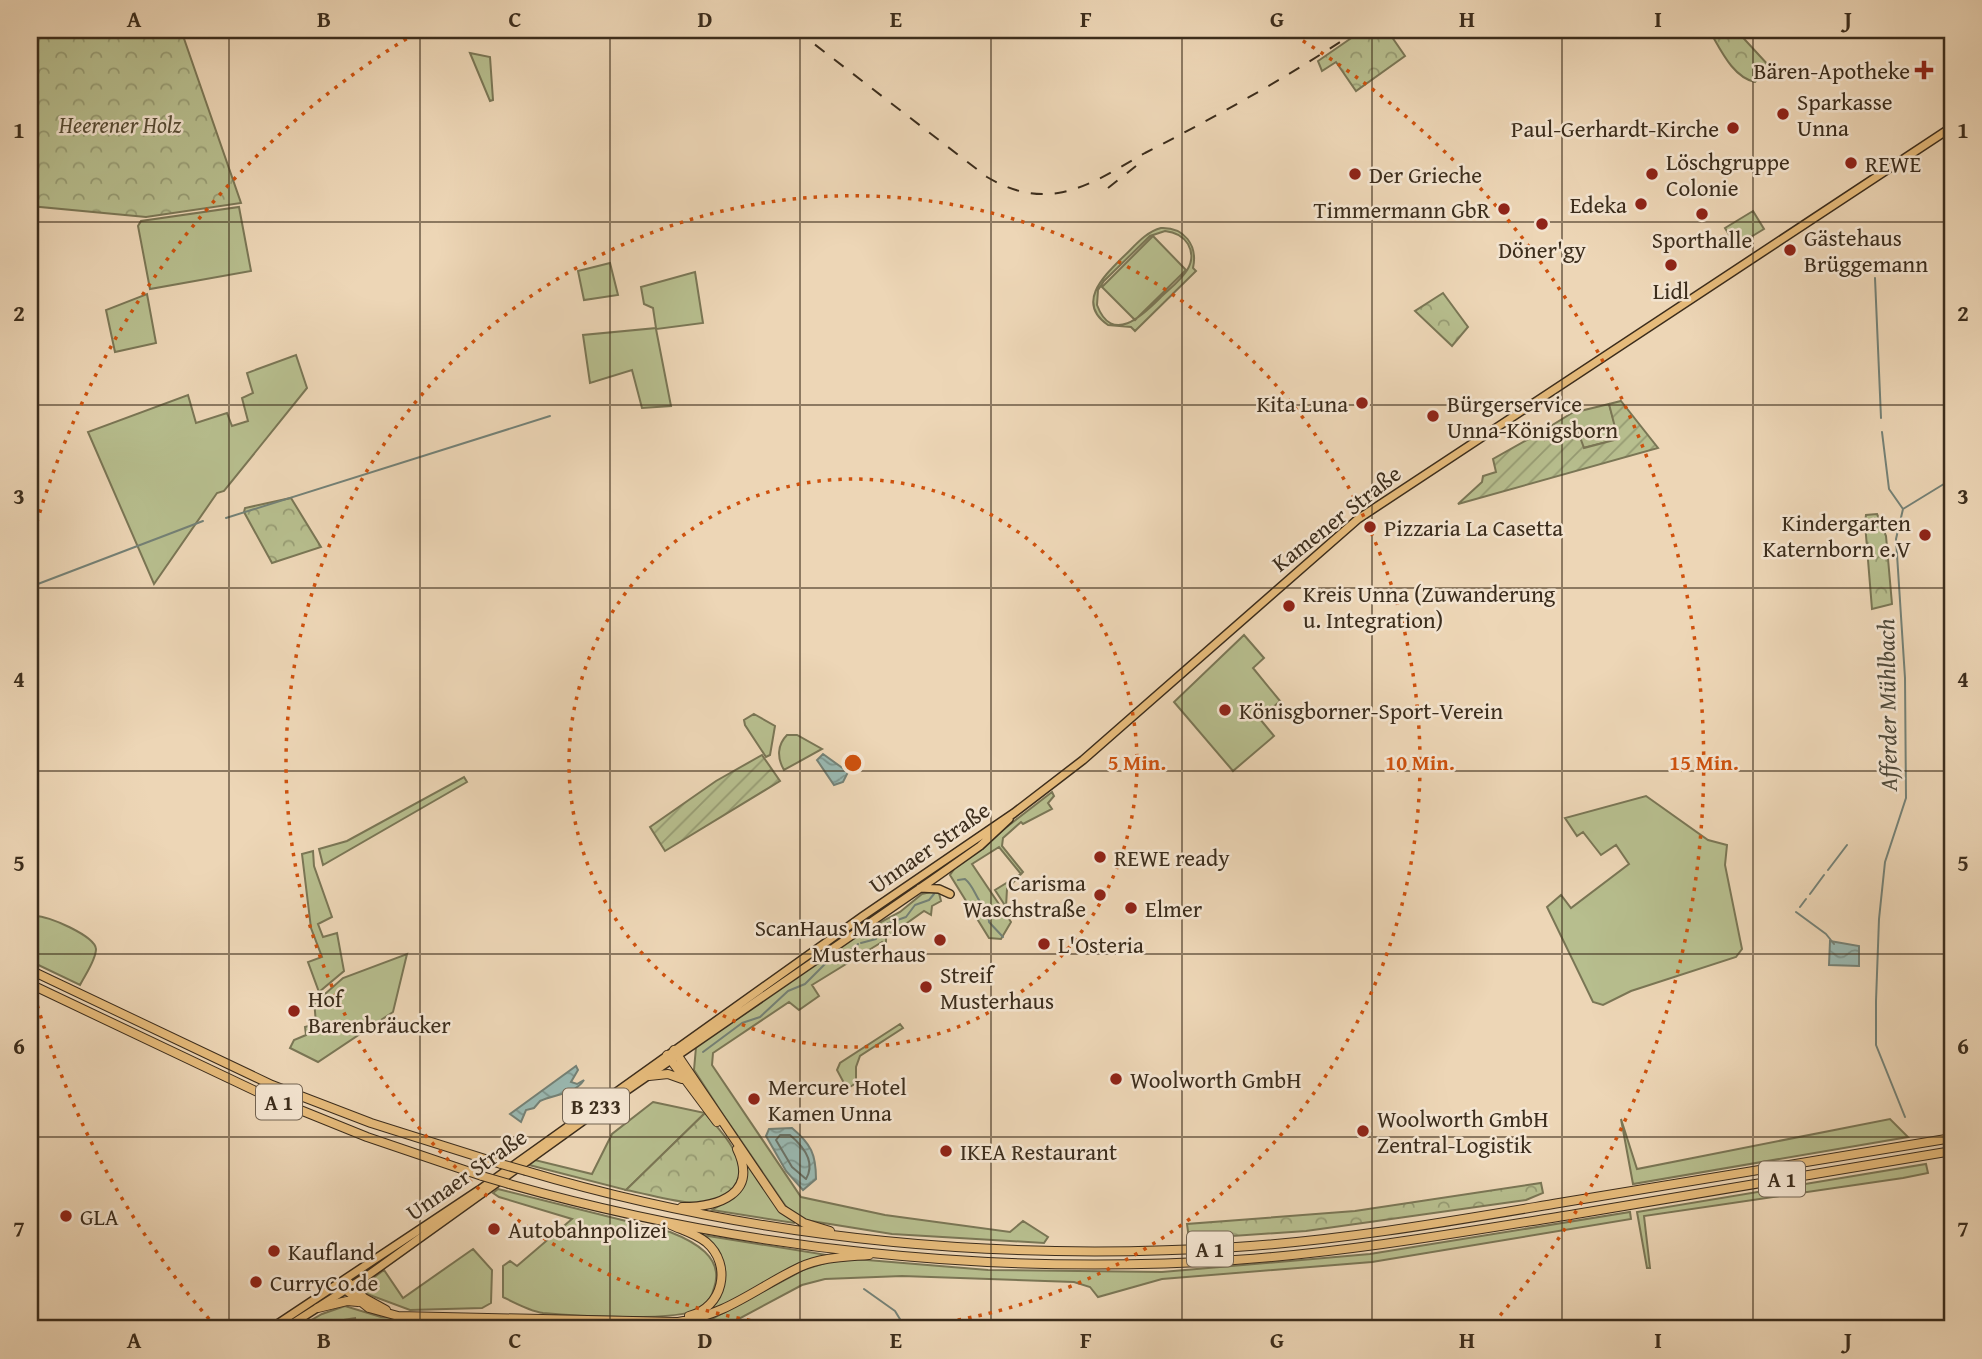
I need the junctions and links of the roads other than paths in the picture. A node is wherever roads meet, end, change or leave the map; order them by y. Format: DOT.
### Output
graph roads {
  1 [pos="1952,127"];
  2 [pos="1014,813"];
  3 [pos="939,870"];
  4 [pos="919,888"];
  5 [pos="950,894"];
  6 [pos="30,970"];
  7 [pos="30,984"];
  8 [pos="673,1056"];
  9 [pos="649,1076"];
  10 [pos="687,1082"];
  11 [pos="1952,1138"];
  12 [pos="1952,1151"];
  13 [pos="662,1207"];
  14 [pos="659,1219"];
  15 [pos="849,1238"];
  16 [pos="889,1254"];
  17 [pos="345,1286"];
  18 [pos="358,1303"];
  19 [pos="318,1308"];
  20 [pos="270,1329"];
  21 [pos="284,1329"];
  1 -- 2 [label="main road, Kamener Straße"];
  2 -- 3 [label="main road, Unnaer Straße"];
  3 -- 4 [label="main road, Unnaer Straße"];
  3 -- 8 [label="main road, Unnaer Straße"];
  4 -- 5 [label="main road"];
  4 -- 8 [label="main road, Unnaer Straße"];
  6 -- 13 [label="highway, A 1, bridge"];
  7 -- 14 [label="highway, A 1, bridge"];
  8 -- 9 [label="main road, Unnaer Straße / B 233"];
  8 -- 10 [label="highway"];
  8 -- 15 [label="highway"];
  8 -- 17 [label="main road, Unnaer Straße / B 233"];
  9 -- 10 [label="highway"];
  9 -- 17 [label="main road, Unnaer Straße / B 233"];
  10 -- 13 [label="highway"];
  11 -- 15 [label="highway, A 1"];
  12 -- 16 [label="highway, A 1"];
  13 -- 15 [label="highway, A 1"];
  14 -- 16 [label="highway, A 1"];
  14 -- 17 [label="highway"];
  16 -- 18 [label="highway"];
  17 -- 18 [label="highway"];
  17 -- 19 [label="main road, Unnaer Straße / B 233"];
  17 -- 20 [label="main road, Unnaer Straße / B 233"];
  18 -- 19 [label="highway"];
  19 -- 21 [label="main road, Unnaer Straße / B 233"];
}
